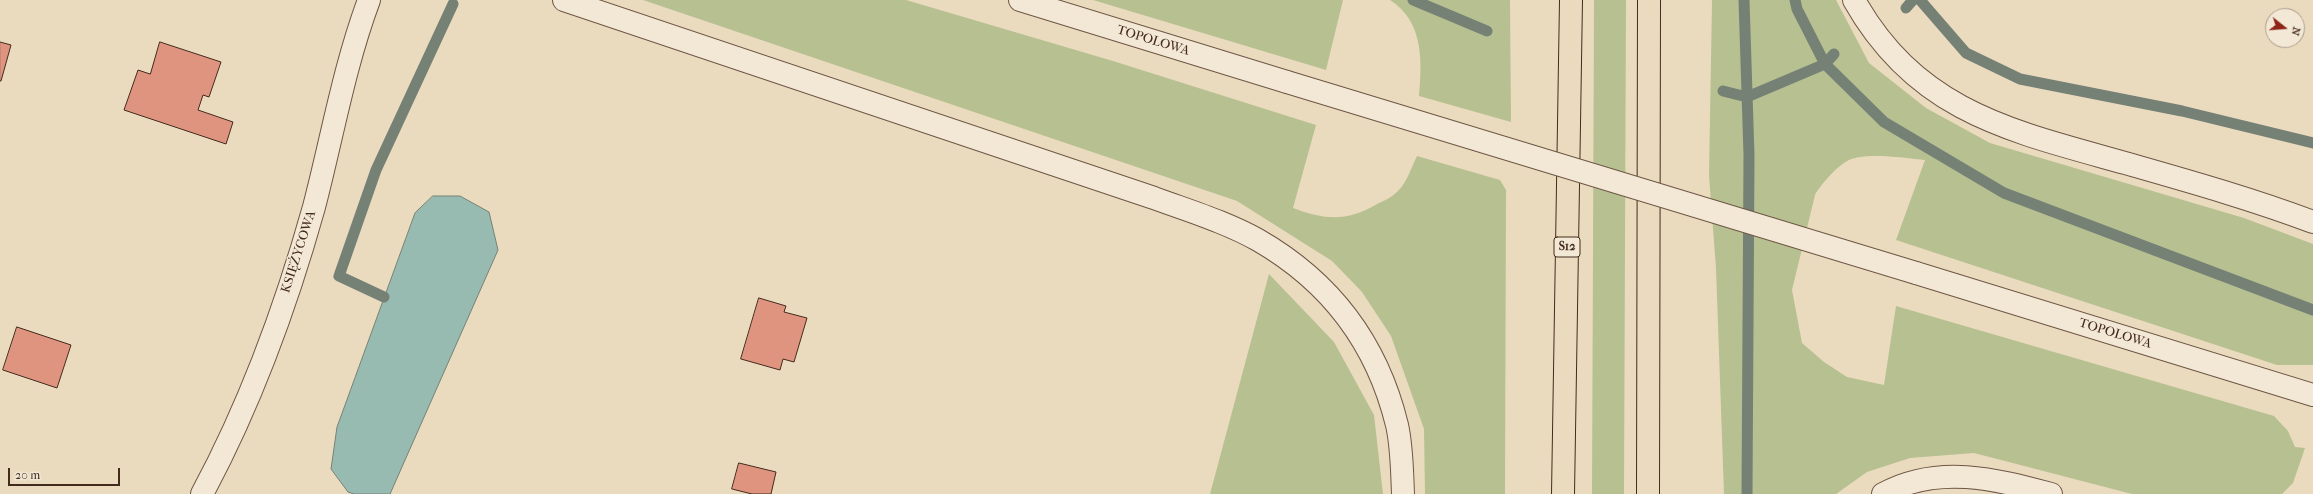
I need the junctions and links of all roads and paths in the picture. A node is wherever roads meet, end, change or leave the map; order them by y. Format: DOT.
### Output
graph roads {
  1 [pos="369,0"];
  2 [pos="564,0"];
  3 [pos="1020,0"];
  4 [pos="1572,0"];
  5 [pos="1649,0"];
  6 [pos="1854,0"];
  7 [pos="2313,222"];
  8 [pos="2313,395"];
  9 [pos="202,494"];
  10 [pos="1403,494"];
  11 [pos="1563,494"];
  12 [pos="1648,494"];
  13 [pos="1883,494"];
  14 [pos="2052,494"];
  1 -- 9 [label="street, KSIĘŻYCOWA"];
  2 -- 10 [label="street"];
  3 -- 8 [label="street, TOPOLOWA, bridge"];
  4 -- 11 [label="highway, S12"];
  5 -- 12 [label="highway"];
  6 -- 7 [label="street"];
  13 -- 14 [label="street"];
}
